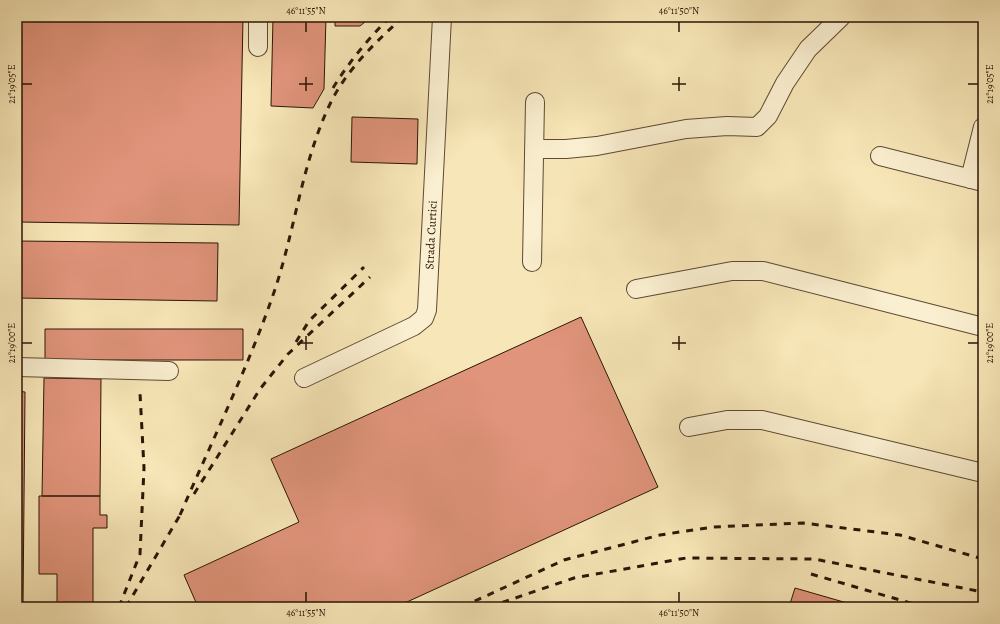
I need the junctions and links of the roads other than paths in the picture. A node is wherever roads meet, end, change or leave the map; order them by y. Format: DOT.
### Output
graph roads {
  1 [pos="258,17"];
  2 [pos="442,17"];
  3 [pos="841,17"];
  4 [pos="258,47"];
  5 [pos="535,102"];
  6 [pos="983,127"];
  7 [pos="534,149"];
  8 [pos="880,156"];
  9 [pos="977,180"];
  10 [pos="532,262"];
  11 [pos="636,289"];
  12 [pos="983,327"];
  13 [pos="17,367"];
  14 [pos="169,371"];
  15 [pos="304,378"];
  16 [pos="689,427"];
  17 [pos="983,473"];
  1 -- 4 [label="street"];
  2 -- 15 [label="street, Strada Curtici"];
  3 -- 7 [label="street"];
  5 -- 7 [label="street"];
  6 -- 9 [label="street"];
  7 -- 10 [label="street"];
  8 -- 9 [label="street"];
  11 -- 12 [label="street"];
  13 -- 14 [label="street"];
  16 -- 17 [label="street"];
}
